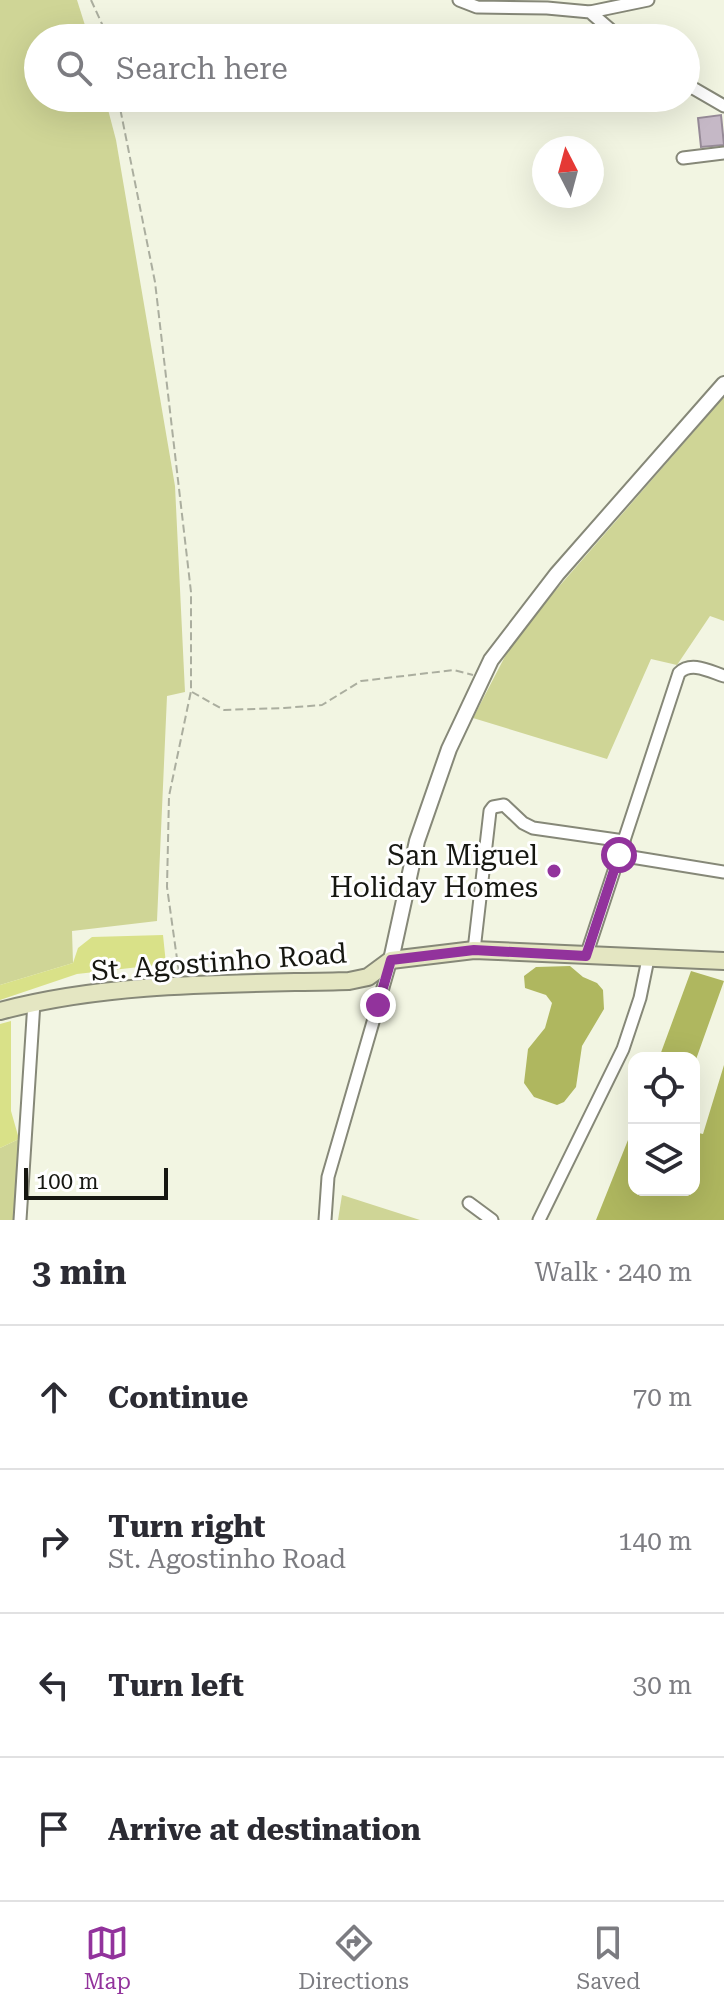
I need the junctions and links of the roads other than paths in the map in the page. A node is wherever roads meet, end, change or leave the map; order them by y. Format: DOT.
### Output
graph roads {
  1 [pos="459,0"];
  2 [pos="648,0"];
  3 [pos="575,6"];
  4 [pos="590,12"];
  5 [pos="604,24"];
  6 [pos="700,92"];
  7 [pos="724,106"];
  8 [pos="724,153"];
  9 [pos="683,158"];
  10 [pos="724,384"];
  11 [pos="724,676"];
  12 [pos="624,841"];
  13 [pos="619,855"];
  14 [pos="724,872"];
  15 [pos="474,950"];
  16 [pos="586,956"];
  17 [pos="648,959"];
  18 [pos="391,960"];
  19 [pos="724,961"];
  20 [pos="34,1002"];
  21 [pos="0,1011"];
  22 [pos="469,1203"];
  23 [pos="20,1220"];
  24 [pos="325,1220"];
  25 [pos="492,1220"];
  26 [pos="539,1220"];
  1 -- 3 [label="street"];
  2 -- 4 [label="street"];
  3 -- 4 [label="street"];
  4 -- 5 [label="street"];
  6 -- 7 [label="street"];
  8 -- 9 [label="street"];
  10 -- 18 [label="street"];
  11 -- 12 [label="street"];
  12 -- 13 [label="street"];
  12 -- 15 [label="street"];
  13 -- 14 [label="street"];
  13 -- 16 [label="street"];
  15 -- 16 [label="main road, St. Agostinho Road"];
  15 -- 18 [label="main road, St. Agostinho Road"];
  16 -- 17 [label="main road, St. Agostinho Road"];
  17 -- 19 [label="main road, St. Agostinho Road"];
  17 -- 26 [label="street"];
  18 -- 20 [label="main road, St. Agostinho Road"];
  18 -- 24 [label="street"];
  20 -- 21 [label="main road, St. Agostinho Road"];
  20 -- 23 [label="street"];
  22 -- 25 [label="street"];
}
